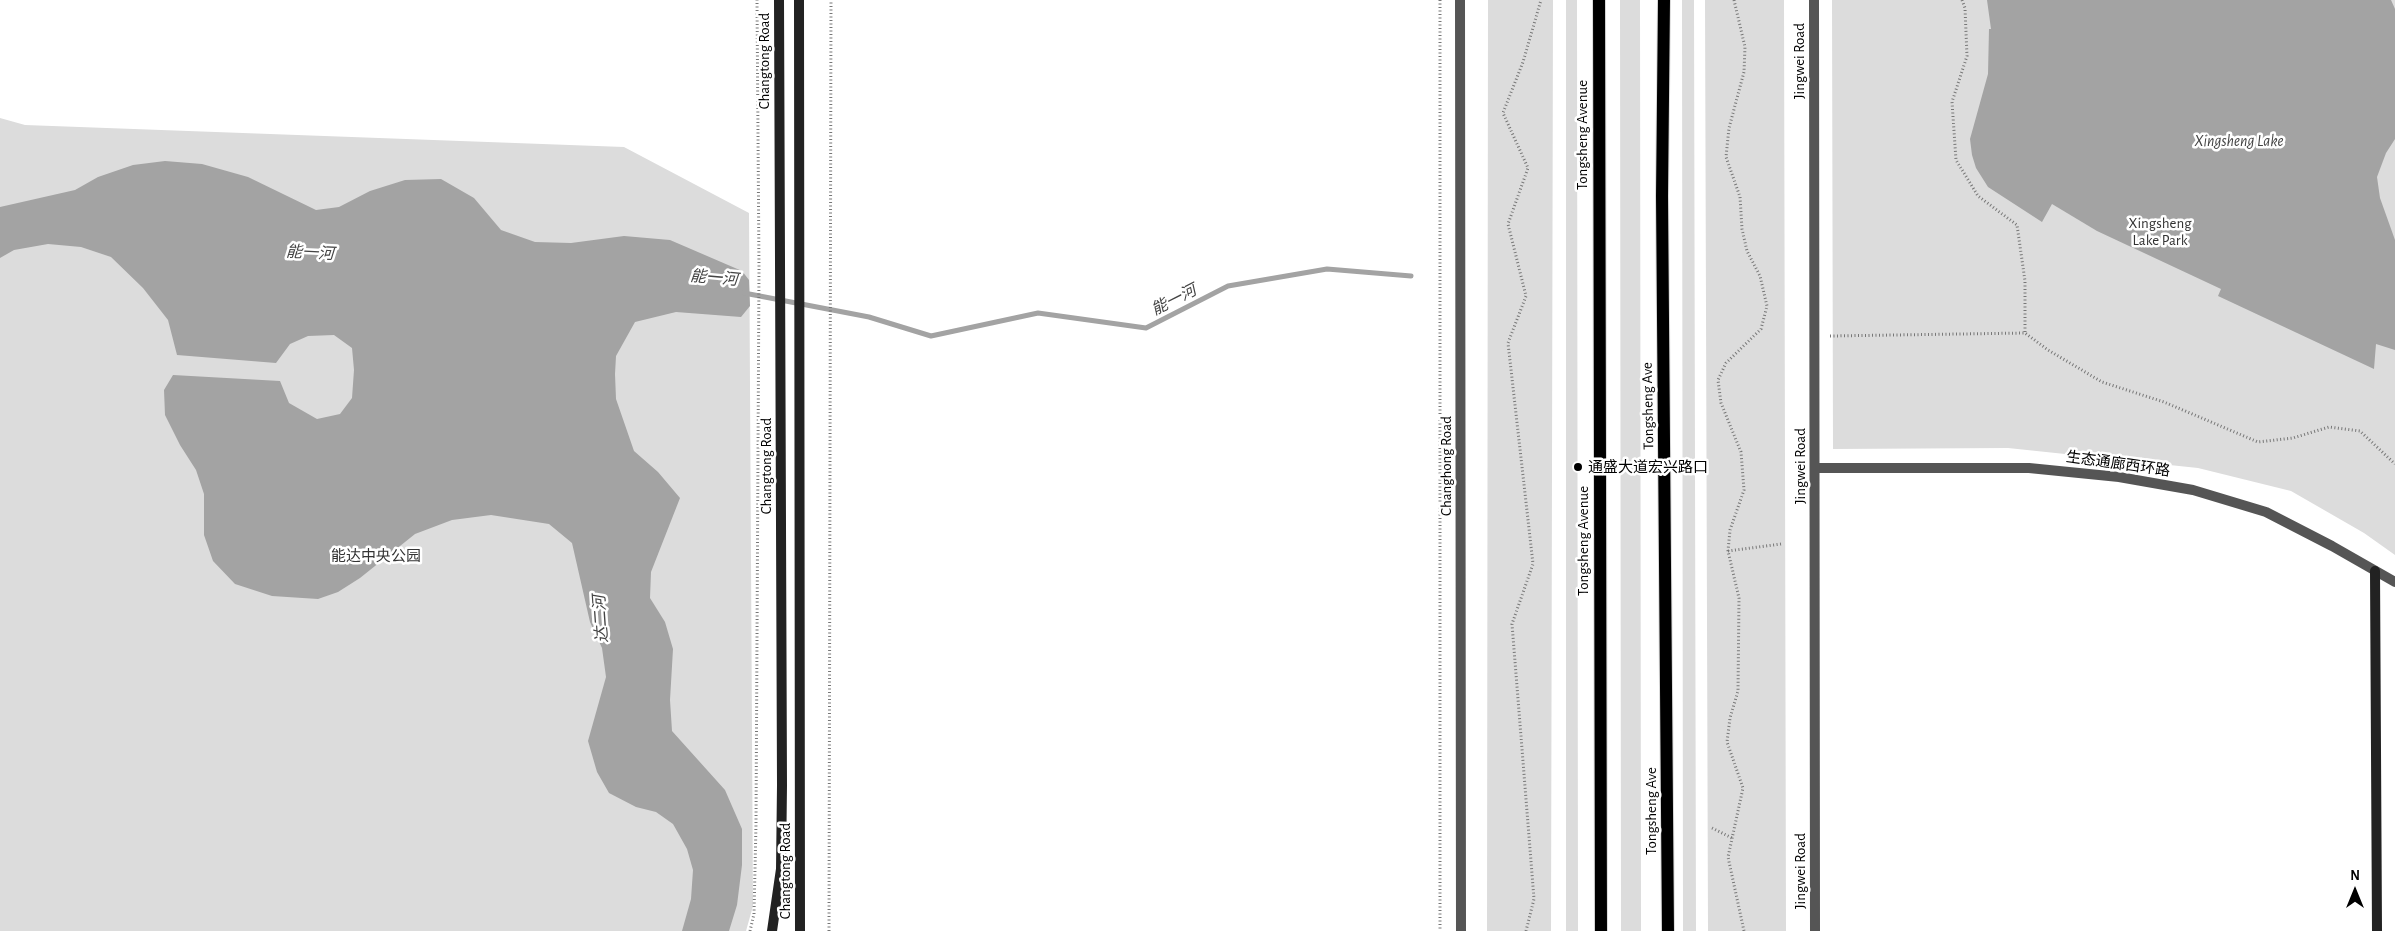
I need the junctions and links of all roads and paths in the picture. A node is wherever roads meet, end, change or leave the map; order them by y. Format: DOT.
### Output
graph roads {
  1 [pos="757,0"];
  2 [pos="779,0"];
  3 [pos="799,0"];
  4 [pos="831,0"];
  5 [pos="1440,0"];
  6 [pos="1460,0"];
  7 [pos="1540,0"];
  8 [pos="1598,0"];
  9 [pos="1664,0"];
  10 [pos="1734,0"];
  11 [pos="1814,0"];
  12 [pos="1962,0"];
  13 [pos="2025,333"];
  14 [pos="1830,336"];
  15 [pos="2395,464"];
  16 [pos="1815,468"];
  17 [pos="1781,544"];
  18 [pos="1728,551"];
  19 [pos="2375,571"];
  20 [pos="2395,582"];
  21 [pos="1712,828"];
  22 [pos="1732,838"];
  23 [pos="750,931"];
  24 [pos="772,931"];
  25 [pos="800,931"];
  26 [pos="829,931"];
  27 [pos="1440,931"];
  28 [pos="1462,931"];
  29 [pos="1526,931"];
  30 [pos="1601,931"];
  31 [pos="1668,931"];
  32 [pos="1744,931"];
  33 [pos="1815,931"];
  34 [pos="2376,931"];
  1 -- 23 [label="path"];
  2 -- 24 [label="street, Changtong Road"];
  3 -- 25 [label="street, Changtong Road"];
  4 -- 26 [label="path"];
  5 -- 27 [label="path"];
  6 -- 28 [label="street, Changhong Road"];
  7 -- 29 [label="path"];
  8 -- 30 [label="main road, Tongsheng Avenue"];
  9 -- 31 [label="main road, Tongsheng Ave"];
  10 -- 18 [label="path"];
  11 -- 16 [label="street, Jingwei Road"];
  12 -- 13 [label="path"];
  13 -- 14 [label="path"];
  13 -- 15 [label="path"];
  16 -- 19 [label="street, 生态通廊西环路"];
  16 -- 33 [label="street, Jingwei Road"];
  17 -- 18 [label="path"];
  18 -- 22 [label="path"];
  19 -- 20 [label="street, 生态通廊西环路"];
  19 -- 34 [label="street"];
  21 -- 22 [label="path"];
  22 -- 32 [label="path"];
}
